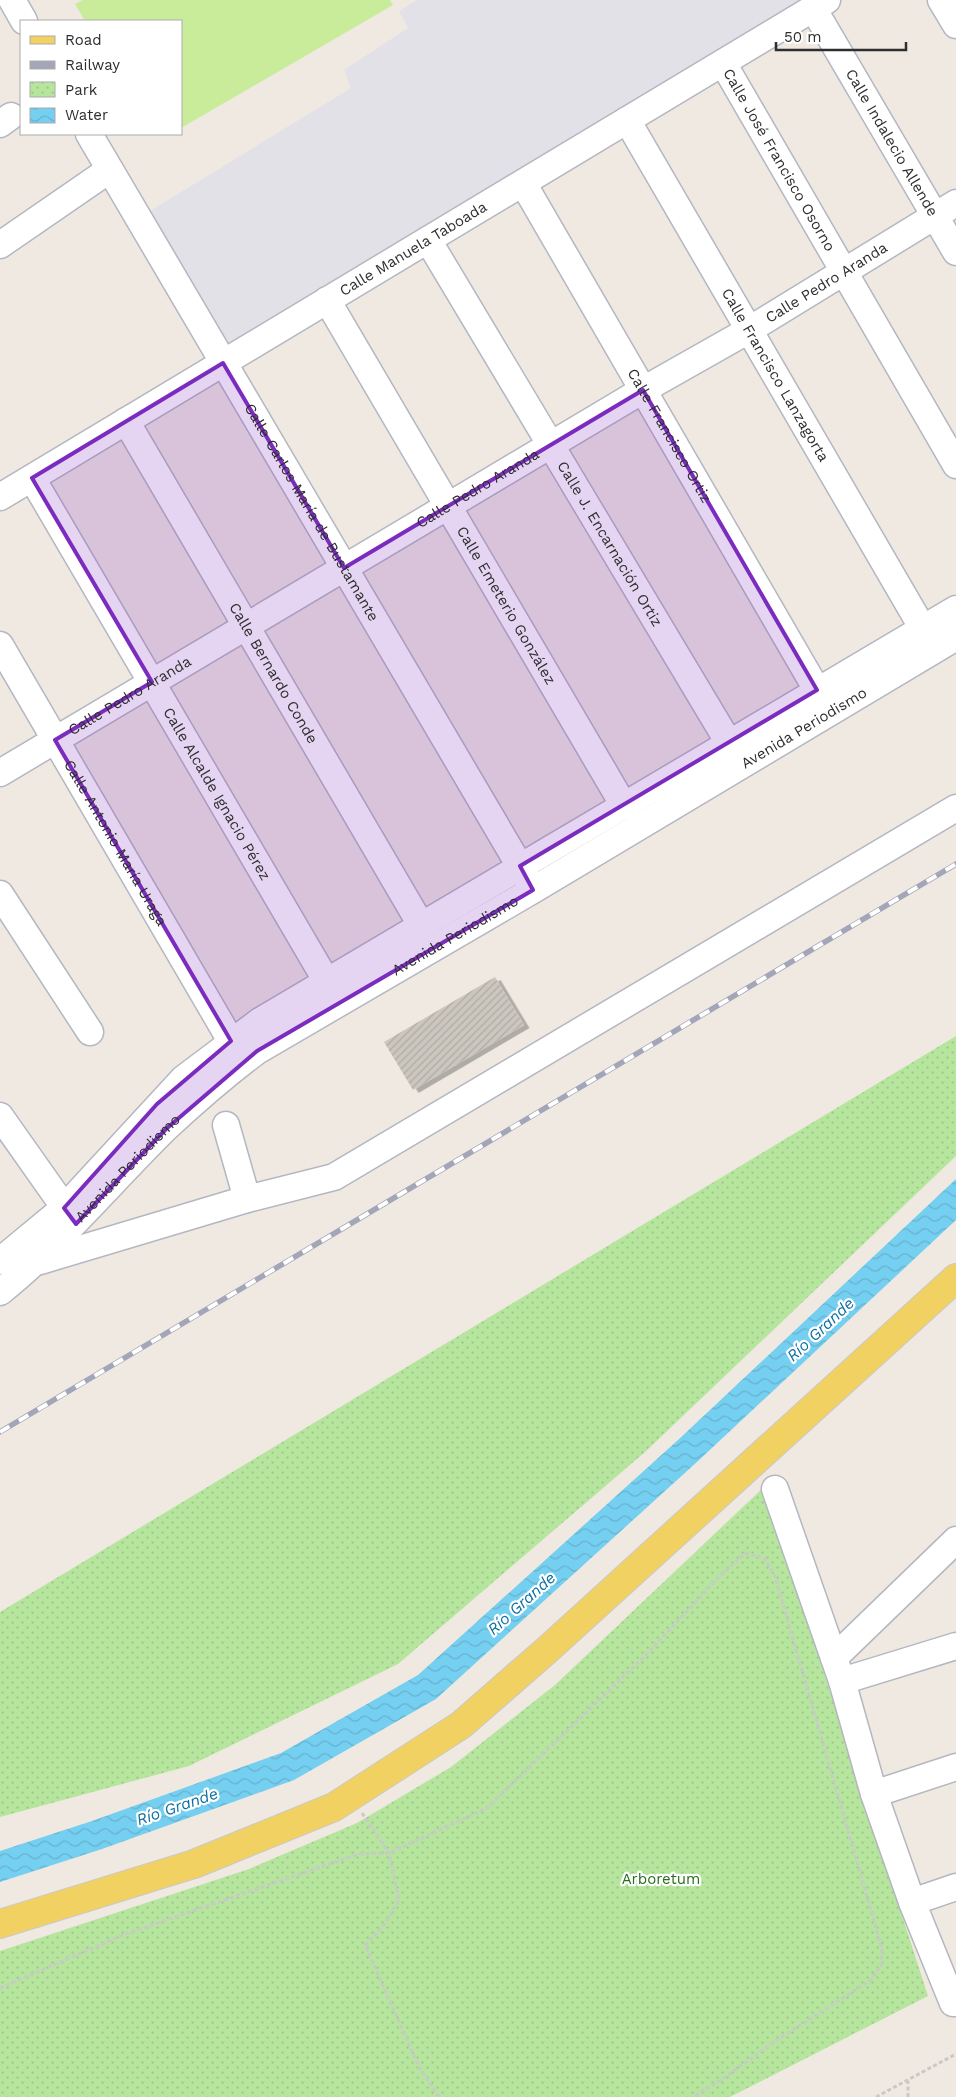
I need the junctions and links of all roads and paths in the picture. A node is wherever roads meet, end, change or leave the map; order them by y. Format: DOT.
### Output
graph roads {
  1 [pos="12,0"];
  2 [pos="941,0"];
  3 [pos="820,4"];
  4 [pos="23,20"];
  5 [pos="956,26"];
  6 [pos="723,63"];
  7 [pos="627,120"];
  8 [pos="90,135"];
  9 [pos="110,170"];
  10 [pos="523,183"];
  11 [pos="956,203"];
  12 [pos="934,216"];
  13 [pos="428,240"];
  14 [pos="0,245"];
  15 [pos="956,252"];
  16 [pos="844,272"];
  17 [pos="327,300"];
  18 [pos="749,330"];
  19 [pos="223,363"];
  20 [pos="643,390"];
  21 [pos="126,421"];
  22 [pos="551,446"];
  23 [pos="956,466"];
  24 [pos="32,478"];
  25 [pos="0,497"];
  26 [pos="449,507"];
  27 [pos="344,568"];
  28 [pos="956,609"];
  29 [pos="246,626"];
  30 [pos="923,629"];
  31 [pos="956,637"];
  32 [pos="0,645"];
  33 [pos="152,682"];
  34 [pos="817,690"];
  35 [pos="55,740"];
  36 [pos="729,743"];
  37 [pos="0,773"];
  38 [pos="624,806"];
  39 [pos="956,808"];
  40 [pos="520,866"];
  41 [pos="533,890"];
  42 [pos="0,894"];
  43 [pos="421,926"];
  44 [pos="326,982"];
  45 [pos="90,1032"];
  46 [pos="232,1041"];
  47 [pos="0,1116"];
  48 [pos="226,1125"];
  49 [pos="247,1199"];
  50 [pos="70,1216"];
  51 [pos="10,1268"];
  52 [pos="956,1278"];
  53 [pos="775,1490"];
  54 [pos="956,1540"];
  55 [pos="956,1646"];
  56 [pos="838,1669"];
  57 [pos="956,1767"];
  58 [pos="874,1794"];
  59 [pos="351,1796"];
  60 [pos="389,1853"];
  61 [pos="956,1886"];
  62 [pos="912,1902"];
  63 [pos="0,1924"];
  64 [pos="0,1988"];
  65 [pos="956,2002"];
  66 [pos="956,2054"];
  67 [pos="908,2081"];
  68 [pos="439,2097"];
  69 [pos="693,2097"];
  70 [pos="876,2097"];
  71 [pos="908,2097"];
  1 -- 4 [label="street"];
  2 -- 5 [label="street"];
  3 -- 6 [label="street, Calle Manuela Taboada"];
  3 -- 12 [label="street, Calle Indalecio Allende"];
  6 -- 7 [label="street, Calle Manuela Taboada"];
  6 -- 16 [label="street, Calle José Francisco Osorno"];
  7 -- 10 [label="street, Calle Manuela Taboada"];
  7 -- 18 [label="street, Calle Francisco Lanzagorta"];
  8 -- 9 [label="street, Calle Carlos María de Bustamante"];
  9 -- 14 [label="street"];
  9 -- 19 [label="street, Calle Carlos María de Bustamante"];
  10 -- 13 [label="street, Calle Manuela Taboada"];
  10 -- 20 [label="street, Calle Francisco Ortiz"];
  11 -- 12 [label="street, Calle Pedro Aranda"];
  12 -- 15 [label="street, Calle Indalecio Allende"];
  12 -- 16 [label="street, Calle Pedro Aranda"];
  13 -- 17 [label="street, Calle Manuela Taboada"];
  13 -- 22 [label="street, Calle J. Encarnación Ortiz"];
  16 -- 18 [label="street, Calle Pedro Aranda"];
  16 -- 23 [label="street, Calle José Francisco Osorno"];
  17 -- 19 [label="street, Calle Manuela Taboada"];
  17 -- 26 [label="street, Calle Emeterio González"];
  18 -- 20 [label="street, Calle Pedro Aranda"];
  18 -- 30 [label="street, Calle Francisco Lanzagorta"];
  19 -- 21 [label="street, Calle Manuela Taboada"];
  19 -- 27 [label="street, Calle Carlos María de Bustamante"];
  20 -- 22 [label="street, Calle Pedro Aranda"];
  20 -- 34 [label="street, Calle Francisco Ortiz"];
  21 -- 24 [label="street, Calle Manuela Taboada"];
  21 -- 29 [label="street, Calle Bernardo Conde"];
  22 -- 26 [label="street, Calle Pedro Aranda"];
  22 -- 36 [label="street, Calle J. Encarnación Ortiz"];
  24 -- 25 [label="street, Calle Manuela Taboada"];
  24 -- 33 [label="street, Calle Alcalde Ignacio Pérez"];
  26 -- 27 [label="street, Calle Pedro Aranda"];
  26 -- 38 [label="street, Calle Emeterio González"];
  27 -- 29 [label="street, Calle Pedro Aranda"];
  27 -- 40 [label="street, Calle Carlos María de Bustamante"];
  28 -- 30 [label="street, Avenida Periodismo"];
  29 -- 33 [label="street, Calle Pedro Aranda"];
  29 -- 43 [label="street, Calle Bernardo Conde"];
  30 -- 34 [label="street, Avenida Periodismo"];
  31 -- 41 [label="street, Avenida Periodismo"];
  32 -- 35 [label="street, Calle Antonio María Uraga"];
  33 -- 35 [label="street, Calle Pedro Aranda"];
  33 -- 44 [label="street, Calle Alcalde Ignacio Pérez"];
  34 -- 36 [label="street, Avenida Periodismo"];
  35 -- 37 [label="street, Calle Pedro Aranda"];
  35 -- 46 [label="street, Calle Antonio María Uraga"];
  36 -- 38 [label="street, Avenida Periodismo"];
  38 -- 40 [label="street, Avenida Periodismo"];
  39 -- 49 [label="street"];
  40 -- 41 [label="street, Calle Carlos María de Bustamante"];
  40 -- 43 [label="street, Avenida Periodismo"];
  41 -- 50 [label="street, Avenida Periodismo"];
  42 -- 45 [label="street"];
  43 -- 44 [label="street, Avenida Periodismo"];
  44 -- 46 [label="street, Avenida Periodismo"];
  46 -- 50 [label="street, Avenida Periodismo"];
  47 -- 50 [label="street"];
  48 -- 49 [label="street"];
  49 -- 51 [label="street"];
  50 -- 51 [label="street, Avenida Periodismo"];
  52 -- 59 [label="main road"];
  53 -- 56 [label="street"];
  54 -- 56 [label="street"];
  55 -- 56 [label="street"];
  56 -- 58 [label="street"];
  57 -- 58 [label="street"];
  58 -- 62 [label="street"];
  59 -- 60 [label="path"];
  59 -- 63 [label="main road"];
  60 -- 64 [label="path"];
  60 -- 68 [label="path"];
  60 -- 69 [label="path"];
  61 -- 62 [label="street"];
  62 -- 65 [label="street"];
  66 -- 67 [label="path"];
  67 -- 70 [label="path"];
  67 -- 71 [label="path"];
}
